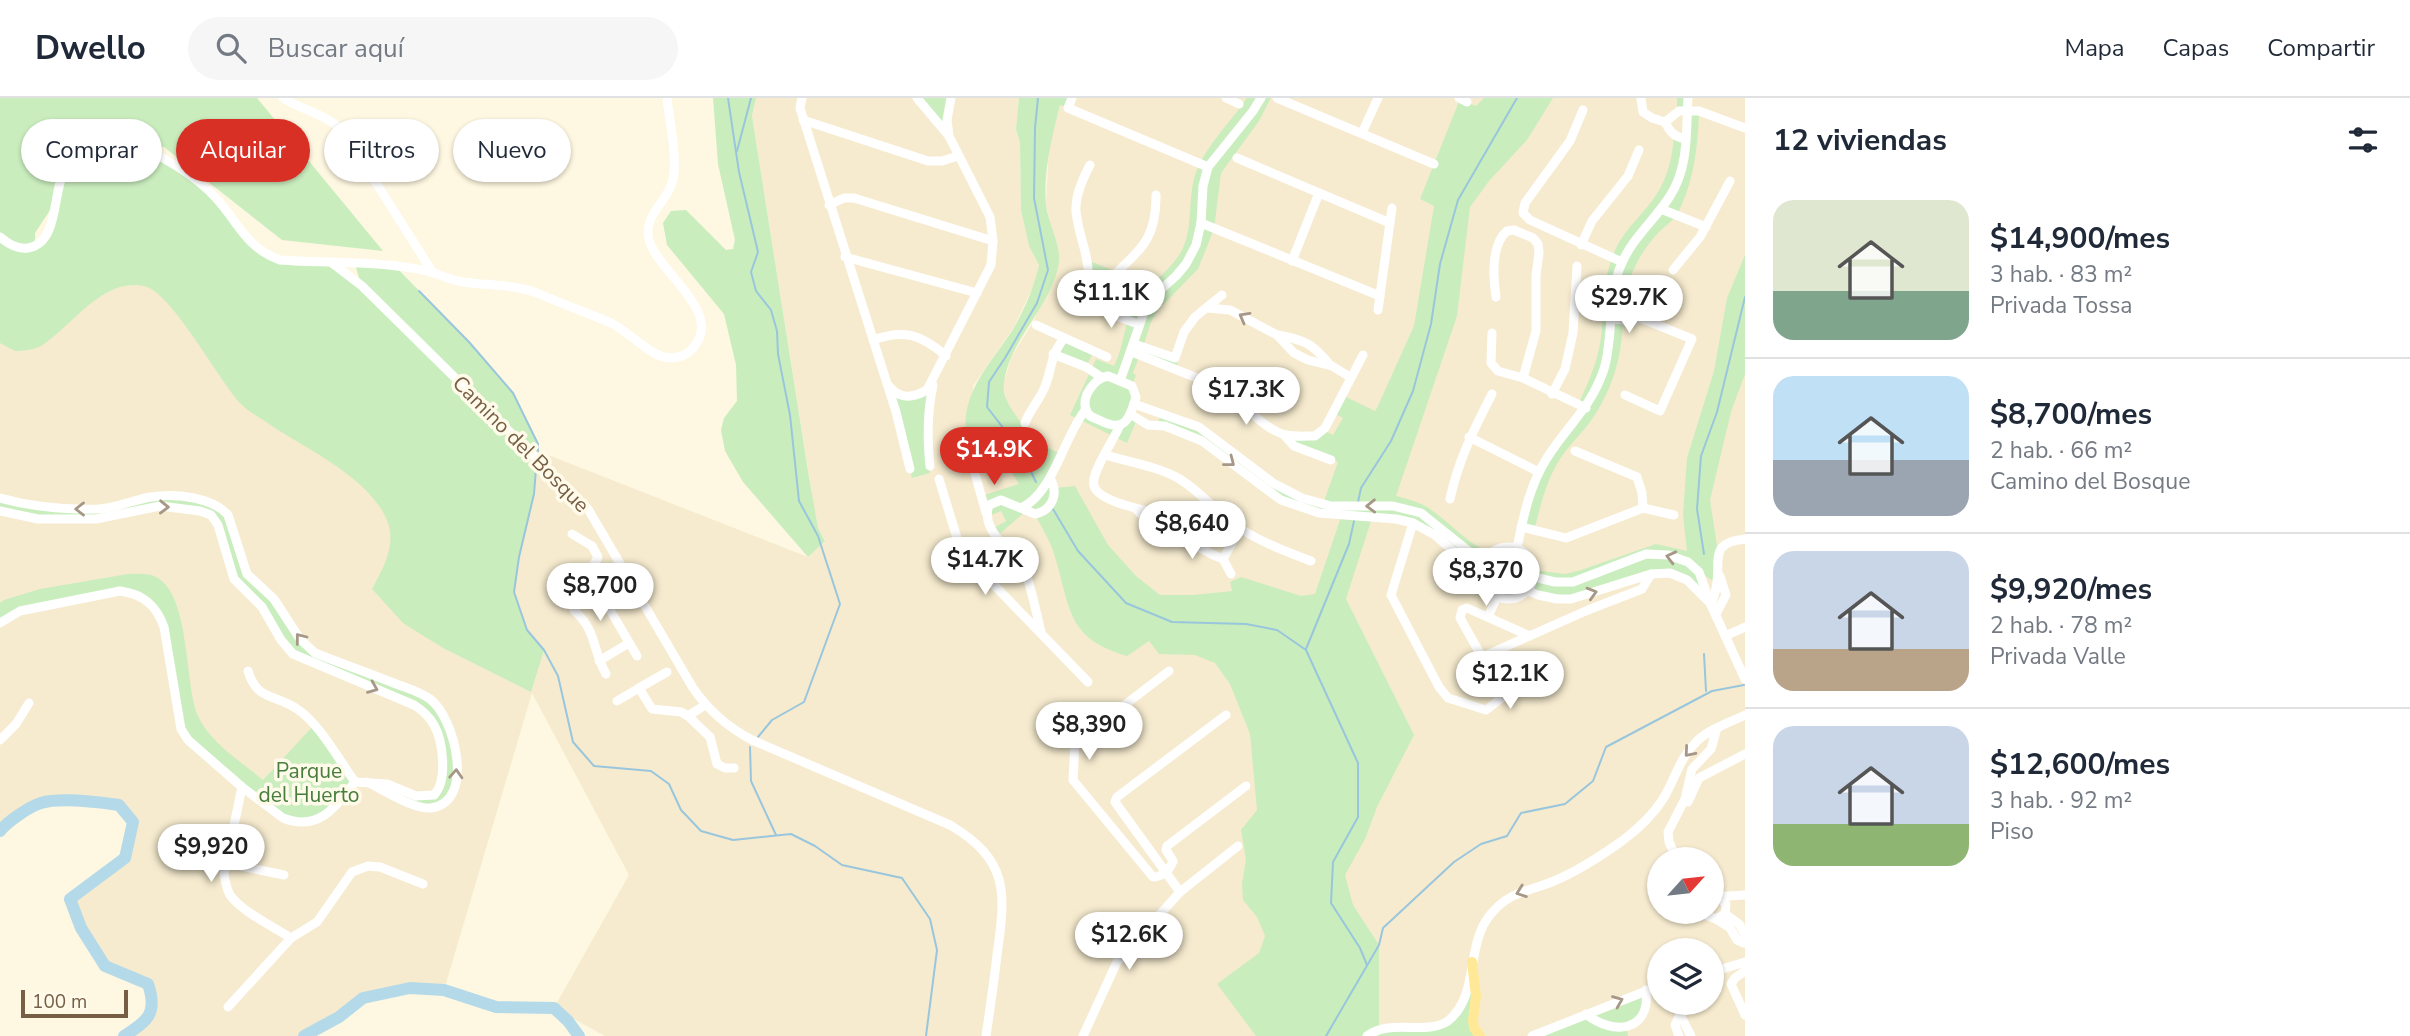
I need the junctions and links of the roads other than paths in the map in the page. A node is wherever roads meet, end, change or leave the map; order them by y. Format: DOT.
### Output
graph roads {
  1 [pos="283,98"];
  2 [pos="667,98"];
  3 [pos="802,98"];
  4 [pos="917,98"];
  5 [pos="951,98"];
  6 [pos="1072,98"];
  7 [pos="1226,98"];
  8 [pos="1261,98"];
  9 [pos="1277,98"];
  10 [pos="1378,98"];
  11 [pos="1641,98"];
  12 [pos="1688,98"];
  13 [pos="1240,104"];
  14 [pos="1583,110"];
  15 [pos="1687,111"];
  16 [pos="803,120"];
  17 [pos="1665,122"];
  18 [pos="1745,128"];
  19 [pos="1363,133"];
  20 [pos="949,136"];
  21 [pos="1686,139"];
  22 [pos="1639,150"];
  23 [pos="958,156"];
  24 [pos="1237,158"];
  25 [pos="1434,164"];
  26 [pos="1090,165"];
  27 [pos="1208,167"];
  28 [pos="1730,181"];
  29 [pos="1319,193"];
  30 [pos="1156,195"];
  31 [pos="829,205"];
  32 [pos="1392,208"];
  33 [pos="1661,209"];
  34 [pos="1201,223"];
  35 [pos="1390,223"];
  36 [pos="1706,227"];
  37 [pos="0,237"];
  38 [pos="993,241"];
  39 [pos="1581,244"];
  40 [pos="845,257"];
  41 [pos="1292,261"];
  42 [pos="1622,262"];
  43 [pos="332,263"];
  44 [pos="355,264"];
  45 [pos="1577,266"];
  46 [pos="1673,270"];
  47 [pos="433,273"];
  48 [pos="362,286"];
  49 [pos="1087,289"];
  50 [pos="977,293"];
  51 [pos="1100,294"];
  52 [pos="1222,295"];
  53 [pos="1380,296"];
  54 [pos="1496,297"];
  55 [pos="1095,307"];
  56 [pos="1613,307"];
  57 [pos="1208,308"];
  58 [pos="1378,310"];
  59 [pos="1637,318"];
  60 [pos="1612,319"];
  61 [pos="1138,324"];
  62 [pos="1036,325"];
  63 [pos="1492,333"];
  64 [pos="1277,335"];
  65 [pos="1064,338"];
  66 [pos="873,340"];
  67 [pos="1133,348"];
  68 [pos="1094,351"];
  69 [pos="1053,354"];
  70 [pos="1363,355"];
  71 [pos="946,356"];
  72 [pos="1177,356"];
  73 [pos="1107,357"];
  74 [pos="1332,366"];
  75 [pos="1086,367"];
  76 [pos="1186,375"];
  77 [pos="1101,377"];
  78 [pos="1350,377"];
  79 [pos="884,379"];
  80 [pos="934,379"];
  81 [pos="1522,379"];
  82 [pos="1120,381"];
  83 [pos="1492,394"];
  84 [pos="1552,394"];
  85 [pos="1625,395"];
  86 [pos="1136,405"];
  87 [pos="1586,408"];
  88 [pos="1086,409"];
  89 [pos="1134,416"];
  90 [pos="1166,421"];
  91 [pos="1025,424"];
  92 [pos="1119,427"];
  93 [pos="1284,435"];
  94 [pos="1469,437"];
  95 [pos="1576,451"];
  96 [pos="1105,455"];
  97 [pos="1331,460"];
  98 [pos="930,466"];
  99 [pos="910,469"];
  100 [pos="974,470"];
  101 [pos="1539,472"];
  102 [pos="1050,478"];
  103 [pos="939,479"];
  104 [pos="0,498"];
  105 [pos="1450,499"];
  106 [pos="1402,507"];
  107 [pos="1021,508"];
  108 [pos="1643,508"];
  109 [pos="0,511"];
  110 [pos="986,513"];
  111 [pos="1674,515"];
  112 [pos="1399,519"];
  113 [pos="1413,523"];
  114 [pos="1521,527"];
  115 [pos="1240,528"];
  116 [pos="572,534"];
  117 [pos="606,538"];
  118 [pos="1745,539"];
  119 [pos="592,546"];
  120 [pos="1517,548"];
  121 [pos="612,549"];
  122 [pos="598,557"];
  123 [pos="1223,559"];
  124 [pos="1485,560"];
  125 [pos="1311,561"];
  126 [pos="1717,568"];
  127 [pos="1481,570"];
  128 [pos="589,574"];
  129 [pos="1231,574"];
  130 [pos="1651,575"];
  131 [pos="1534,577"];
  132 [pos="1528,591"];
  133 [pos="1497,597"];
  134 [pos="1713,610"];
  135 [pos="1488,617"];
  136 [pos="0,623"];
  137 [pos="1745,627"];
  138 [pos="1041,633"];
  139 [pos="1530,636"];
  140 [pos="1725,636"];
  141 [pos="629,643"];
  142 [pos="637,656"];
  143 [pos="599,661"];
  144 [pos="248,671"];
  145 [pos="1169,671"];
  146 [pos="667,672"];
  147 [pos="606,674"];
  148 [pos="1745,679"];
  149 [pos="1088,682"];
  150 [pos="1516,687"];
  151 [pos="639,688"];
  152 [pos="617,701"];
  153 [pos="29,703"];
  154 [pos="705,705"];
  155 [pos="1226,715"];
  156 [pos="1745,715"];
  157 [pos="688,716"];
  158 [pos="1717,728"];
  159 [pos="0,740"];
  160 [pos="1745,754"];
  161 [pos="734,768"];
  162 [pos="355,782"];
  163 [pos="367,782"];
  164 [pos="1246,786"];
  165 [pos="242,787"];
  166 [pos="1679,812"];
  167 [pos="1238,846"];
  168 [pos="1671,847"];
  169 [pos="226,863"];
  170 [pos="1165,873"];
  171 [pos="284,875"];
  172 [pos="423,884"];
  173 [pos="1745,887"];
  174 [pos="1180,892"];
  175 [pos="1742,896"];
  176 [pos="1724,897"];
  177 [pos="1724,912"];
  178 [pos="1724,915"];
  179 [pos="1724,918"];
  180 [pos="1745,937"];
  181 [pos="291,938"];
  182 [pos="1745,944"];
  183 [pos="1472,962"];
  184 [pos="1745,962"];
  185 [pos="1724,968"];
  186 [pos="1745,971"];
  187 [pos="1646,990"];
  188 [pos="228,1007"];
  189 [pos="1586,1014"];
  190 [pos="1680,1015"];
  191 [pos="1745,1015"];
  192 [pos="1627,1033"];
  193 [pos="986,1036"];
  194 [pos="1083,1036"];
  195 [pos="1367,1036"];
  196 [pos="1480,1036"];
  197 [pos="1532,1036"];
  198 [pos="1679,1036"];
  199 [pos="1691,1036"];
  1 -- 47 [label="street"];
  2 -- 47 [label="street"];
  3 -- 16 [label="street"];
  4 -- 20 [label="street"];
  5 -- 20 [label="street"];
  6 -- 27 [label="street"];
  7 -- 13 [label="street"];
  8 -- 27 [label="street"];
  9 -- 19 [label="street"];
  10 -- 19 [label="street"];
  11 -- 17 [label="street"];
  12 -- 15 [label="street"];
  14 -- 39 [label="street"];
  15 -- 17 [label="street"];
  15 -- 18 [label="street"];
  15 -- 21 [label="street"];
  16 -- 23 [label="street"];
  16 -- 31 [label="street"];
  17 -- 21 [label="street"];
  19 -- 25 [label="street"];
  20 -- 23 [label="street"];
  21 -- 33 [label="street"];
  22 -- 39 [label="street"];
  23 -- 38 [label="street"];
  24 -- 29 [label="street"];
  26 -- 49 [label="street"];
  27 -- 34 [label="street"];
  28 -- 36 [label="street"];
  29 -- 35 [label="street"];
  29 -- 41 [label="street"];
  30 -- 51 [label="street"];
  31 -- 38 [label="street"];
  31 -- 40 [label="street"];
  32 -- 35 [label="street"];
  33 -- 36 [label="street"];
  33 -- 42 [label="street"];
  34 -- 41 [label="street"];
  34 -- 61 [label="street"];
  35 -- 53 [label="street"];
  36 -- 46 [label="street"];
  37 -- 43 [label="street"];
  38 -- 50 [label="street"];
  39 -- 42 [label="street"];
  40 -- 50 [label="street"];
  40 -- 66 [label="street"];
  41 -- 53 [label="street"];
  42 -- 56 [label="street"];
  43 -- 44 [label="street"];
  43 -- 48 [label="street, Camino del Bosque"];
  44 -- 47 [label="street"];
  44 -- 48 [label="street"];
  45 -- 84 [label="street"];
  48 -- 117 [label="street, Camino del Bosque"];
  49 -- 51 [label="street"];
  49 -- 55 [label="street"];
  50 -- 71 [label="street"];
  51 -- 55 [label="street"];
  52 -- 57 [label="street"];
  53 -- 58 [label="street"];
  54 -- 81 [label="street"];
  55 -- 61 [label="street"];
  56 -- 59 [label="street"];
  56 -- 60 [label="street"];
  64 -- 57 [label="street, one-way"];
  57 -- 72 [label="street"];
  59 -- 60 [label="street"];
  59 -- 85 [label="street"];
  60 -- 87 [label="street"];
  61 -- 67 [label="street"];
  62 -- 65 [label="street"];
  63 -- 81 [label="street"];
  64 -- 74 [label="street"];
  64 -- 74 [label="street"];
  65 -- 68 [label="street"];
  65 -- 69 [label="street"];
  66 -- 71 [label="street"];
  66 -- 79 [label="street"];
  67 -- 72 [label="street"];
  67 -- 76 [label="street"];
  67 -- 82 [label="street"];
  68 -- 73 [label="street"];
  68 -- 75 [label="street"];
  69 -- 75 [label="street"];
  69 -- 91 [label="street"];
  70 -- 78 [label="street"];
  71 -- 80 [label="street"];
  72 -- 76 [label="street"];
  74 -- 78 [label="street"];
  75 -- 77 [label="street"];
  76 -- 93 [label="street"];
  77 -- 82 [label="street"];
  77 -- 88 [label="street"];
  78 -- 93 [label="street"];
  79 -- 80 [label="street"];
  79 -- 99 [label="street"];
  80 -- 98 [label="street"];
  81 -- 84 [label="street"];
  82 -- 86 [label="street"];
  83 -- 94 [label="street"];
  84 -- 87 [label="street"];
  86 -- 89 [label="street"];
  86 -- 90 [label="street"];
  87 -- 101 [label="street"];
  88 -- 92 [label="street"];
  88 -- 102 [label="street"];
  89 -- 90 [label="street"];
  89 -- 92 [label="street"];
  106 -- 90 [label="street, one-way"];
  90 -- 112 [label="street, one-way"];
  92 -- 96 [label="street"];
  93 -- 97 [label="street"];
  94 -- 101 [label="street"];
  94 -- 105 [label="street"];
  95 -- 108 [label="street"];
  96 -- 115 [label="street"];
  96 -- 123 [label="street"];
  100 -- 110 [label="street"];
  101 -- 114 [label="street"];
  102 -- 107 [label="street"];
  102 -- 107 [label="street"];
  103 -- 138 [label="street"];
  163 -- 104 [label="street, one-way"];
  106 -- 112 [label="street"];
  106 -- 124 [label="street"];
  107 -- 110 [label="street"];
  108 -- 111 [label="street"];
  108 -- 114 [label="street"];
  109 -- 163 [label="street, one-way"];
  110 -- 138 [label="street"];
  112 -- 113 [label="street"];
  113 -- 127 [label="street"];
  113 -- 150 [label="street"];
  114 -- 120 [label="street"];
  115 -- 123 [label="street"];
  115 -- 125 [label="street"];
  116 -- 119 [label="street"];
  117 -- 119 [label="street"];
  117 -- 121 [label="street, Camino del Bosque"];
  118 -- 126 [label="street"];
  119 -- 122 [label="street"];
  120 -- 124 [label="street"];
  120 -- 131 [label="street"];
  121 -- 122 [label="street"];
  121 -- 154 [label="street, Camino del Bosque"];
  122 -- 128 [label="street"];
  123 -- 129 [label="street"];
  124 -- 127 [label="street"];
  124 -- 131 [label="street"];
  126 -- 134 [label="street"];
  126 -- 134 [label="street"];
  127 -- 132 [label="street"];
  127 -- 133 [label="street"];
  128 -- 141 [label="street"];
  128 -- 143 [label="street"];
  132 -- 130 [label="street, one-way"];
  130 -- 134 [label="street"];
  130 -- 139 [label="street"];
  131 -- 132 [label="street"];
  134 -- 131 [label="street, one-way"];
  132 -- 133 [label="street"];
  133 -- 135 [label="street"];
  134 -- 140 [label="street"];
  135 -- 139 [label="street"];
  135 -- 139 [label="street"];
  136 -- 165 [label="street"];
  137 -- 140 [label="street"];
  138 -- 149 [label="street"];
  140 -- 148 [label="street"];
  141 -- 142 [label="street"];
  141 -- 143 [label="street"];
  143 -- 147 [label="street"];
  144 -- 162 [label="street"];
  145 -- 170 [label="street"];
  146 -- 151 [label="street"];
  151 -- 152 [label="street"];
  151 -- 157 [label="street"];
  153 -- 159 [label="street"];
  154 -- 157 [label="street"];
  154 -- 193 [label="street, Camino del Bosque"];
  155 -- 170 [label="street"];
  156 -- 158 [label="street"];
  157 -- 161 [label="street"];
  158 -- 166 [label="street"];
  158 -- 183 [label="street, one-way"];
  160 -- 166 [label="street"];
  162 -- 163 [label="street"];
  162 -- 165 [label="street"];
  164 -- 170 [label="street"];
  165 -- 169 [label="street"];
  166 -- 168 [label="street"];
  167 -- 174 [label="street"];
  169 -- 171 [label="street"];
  169 -- 181 [label="street"];
  170 -- 174 [label="street"];
  172 -- 181 [label="street"];
  173 -- 175 [label="street"];
  174 -- 194 [label="street"];
  175 -- 176 [label="street"];
  175 -- 177 [label="street"];
  178 -- 180 [label="street"];
  179 -- 182 [label="street"];
  180 -- 182 [label="street"];
  181 -- 188 [label="street"];
  183 -- 195 [label="street"];
  183 -- 196 [label="main road"];
  184 -- 185 [label="street"];
  186 -- 191 [label="street"];
  189 -- 187 [label="street, one-way"];
  187 -- 192 [label="street"];
  189 -- 192 [label="street"];
  189 -- 197 [label="street"];
  190 -- 198 [label="street"];
  190 -- 199 [label="street"];
}
